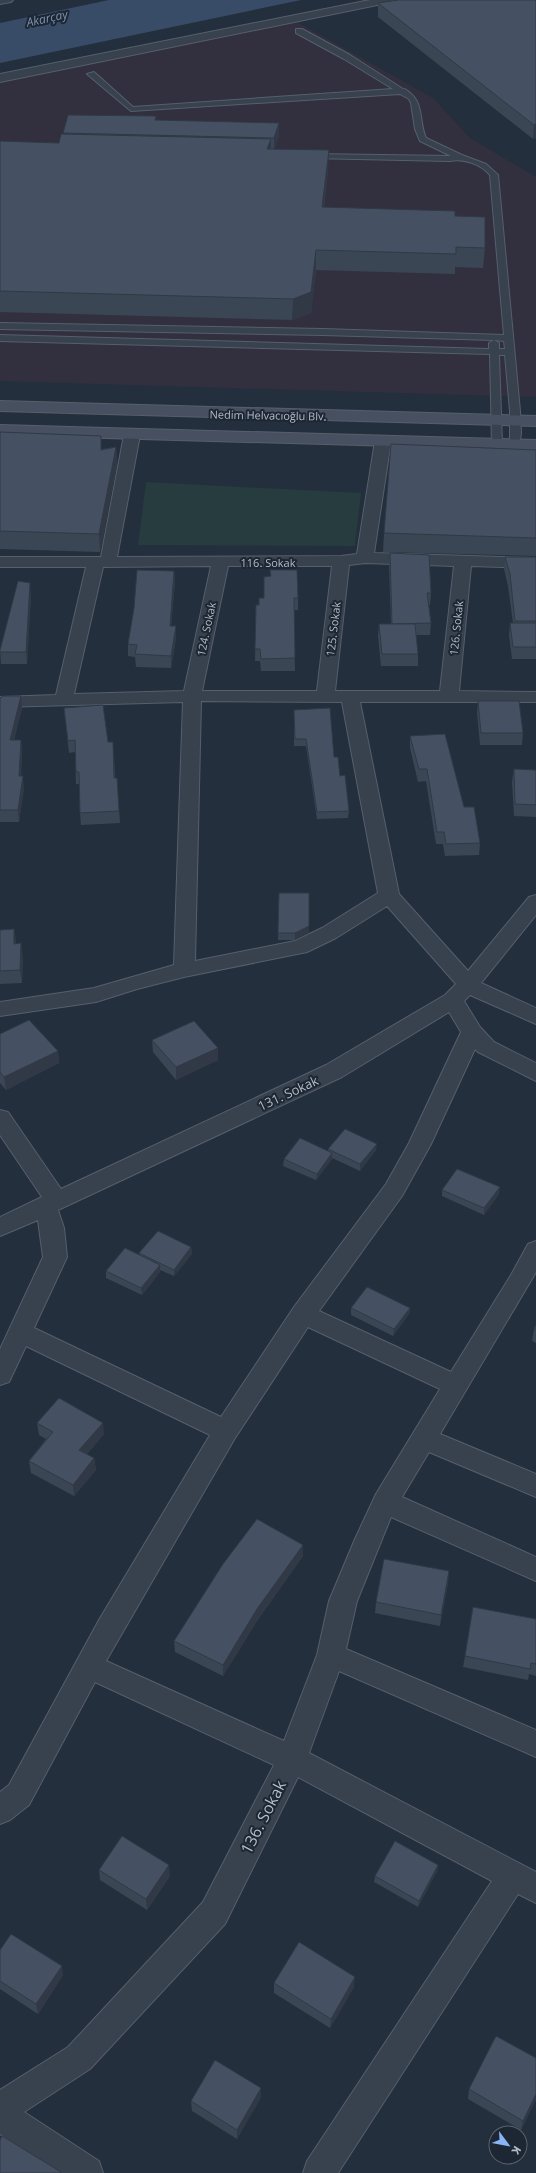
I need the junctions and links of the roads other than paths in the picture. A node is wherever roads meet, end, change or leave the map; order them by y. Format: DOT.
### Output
graph roads {
  1 [pos="7,0"];
  2 [pos="387,0"];
  3 [pos="0,1"];
  4 [pos="300,31"];
  5 [pos="91,74"];
  6 [pos="0,78"];
  7 [pos="404,91"];
  8 [pos="297,156"];
  9 [pos="461,157"];
  10 [pos="0,326"];
  11 [pos="0,338"];
  12 [pos="494,338"];
  13 [pos="509,338"];
  14 [pos="495,352"];
  15 [pos="510,352"];
  16 [pos="0,406"];
  17 [pos="498,420"];
  18 [pos="517,421"];
  19 [pos="536,421"];
  20 [pos="0,430"];
  21 [pos="132,435"];
  22 [pos="383,441"];
  23 [pos="497,444"];
  24 [pos="515,445"];
  25 [pos="536,445"];
  26 [pos="365,558"];
  27 [pos="462,560"];
  28 [pos="341,561"];
  29 [pos="0,562"];
  30 [pos="102,562"];
  31 [pos="220,562"];
  32 [pos="536,563"];
  33 [pos="192,696"];
  34 [pos="325,696"];
  35 [pos="350,696"];
  36 [pos="449,696"];
  37 [pos="536,697"];
  38 [pos="64,700"];
  39 [pos="0,702"];
  40 [pos="389,896"];
  41 [pos="536,902"];
  42 [pos="184,970"];
  43 [pos="468,985"];
  44 [pos="452,1000"];
  45 [pos="0,1010"];
  46 [pos="536,1017"];
  47 [pos="472,1032"];
  48 [pos="536,1073"];
  49 [pos="0,1118"];
  50 [pos="50,1203"];
  51 [pos="0,1227"];
  52 [pos="536,1250"];
  53 [pos="303,1314"];
  54 [pos="21,1333"];
  55 [pos="0,1375"];
  56 [pos="456,1385"];
  57 [pos="226,1431"];
  58 [pos="424,1439"];
  59 [pos="536,1486"];
  60 [pos="385,1502"];
  61 [pos="536,1569"];
  62 [pos="331,1655"];
  63 [pos="88,1666"];
  64 [pos="536,1744"];
  65 [pos="292,1759"];
  66 [pos="0,1810"];
  67 [pos="524,1881"];
  68 [pos="0,2109"];
  69 [pos="0,2115"];
  70 [pos="87,2173"];
  71 [pos="319,2173"];
  1 -- 3 [label="street"];
  2 -- 6 [label="street"];
  4 -- 7 [label="lane"];
  5 -- 7 [label="lane"];
  7 -- 9 [label="lane"];
  8 -- 9 [label="lane"];
  9 -- 13 [label="lane"];
  10 -- 12 [label="lane"];
  11 -- 14 [label="lane"];
  12 -- 13 [label="lane"];
  12 -- 14 [label="lane"];
  13 -- 15 [label="lane"];
  14 -- 15 [label="lane"];
  14 -- 17 [label="lane"];
  15 -- 18 [label="lane"];
  16 -- 17 [label="main road, Nedim Helvacıoğlu Blv."];
  17 -- 18 [label="main road, Nedim Helvacıoğlu Blv."];
  17 -- 23 [label="lane"];
  18 -- 19 [label="main road, Nedim Helvacıoğlu Blv."];
  18 -- 24 [label="lane"];
  20 -- 21 [label="main road, Nedim Helvacıoğlu Blv."];
  21 -- 22 [label="main road, Nedim Helvacıoğlu Blv."];
  21 -- 30 [label="street"];
  22 -- 23 [label="main road, Nedim Helvacıoğlu Blv."];
  22 -- 26 [label="street"];
  23 -- 24 [label="main road, Nedim Helvacıoğlu Blv."];
  24 -- 25 [label="main road, Nedim Helvacıoğlu Blv."];
  26 -- 27 [label="street, 116. Sokak"];
  26 -- 28 [label="street, 116. Sokak"];
  27 -- 32 [label="street, 116. Sokak"];
  27 -- 36 [label="street, 126. Sokak"];
  28 -- 31 [label="street, 116. Sokak"];
  28 -- 34 [label="street, 125. Sokak"];
  29 -- 30 [label="street, 116. Sokak"];
  30 -- 31 [label="street, 116. Sokak"];
  30 -- 38 [label="street"];
  31 -- 33 [label="street, 124. Sokak"];
  33 -- 34 [label="street"];
  33 -- 38 [label="street"];
  33 -- 42 [label="street, 124. Sokak"];
  34 -- 35 [label="street"];
  35 -- 36 [label="street"];
  35 -- 40 [label="street"];
  36 -- 37 [label="street"];
  38 -- 39 [label="street"];
  40 -- 42 [label="street"];
  40 -- 43 [label="street"];
  41 -- 43 [label="street, 131. Sokak"];
  42 -- 45 [label="street"];
  43 -- 44 [label="street, 131. Sokak"];
  43 -- 46 [label="street"];
  44 -- 47 [label="street"];
  44 -- 50 [label="street, 131. Sokak"];
  47 -- 48 [label="street"];
  47 -- 53 [label="street"];
  49 -- 50 [label="street"];
  50 -- 51 [label="street, 131. Sokak"];
  50 -- 54 [label="street"];
  52 -- 56 [label="street, 136. Sokak"];
  53 -- 56 [label="street"];
  53 -- 57 [label="street"];
  54 -- 55 [label="street"];
  54 -- 57 [label="street"];
  56 -- 58 [label="street, 136. Sokak"];
  57 -- 63 [label="street"];
  58 -- 59 [label="street"];
  58 -- 60 [label="street, 136. Sokak"];
  60 -- 61 [label="street"];
  60 -- 62 [label="street, 136. Sokak"];
  62 -- 64 [label="street"];
  62 -- 65 [label="street, 136. Sokak"];
  63 -- 65 [label="street"];
  63 -- 66 [label="street"];
  65 -- 67 [label="street"];
  65 -- 68 [label="street, 136. Sokak"];
  67 -- 71 [label="street"];
  69 -- 70 [label="street"];
}
